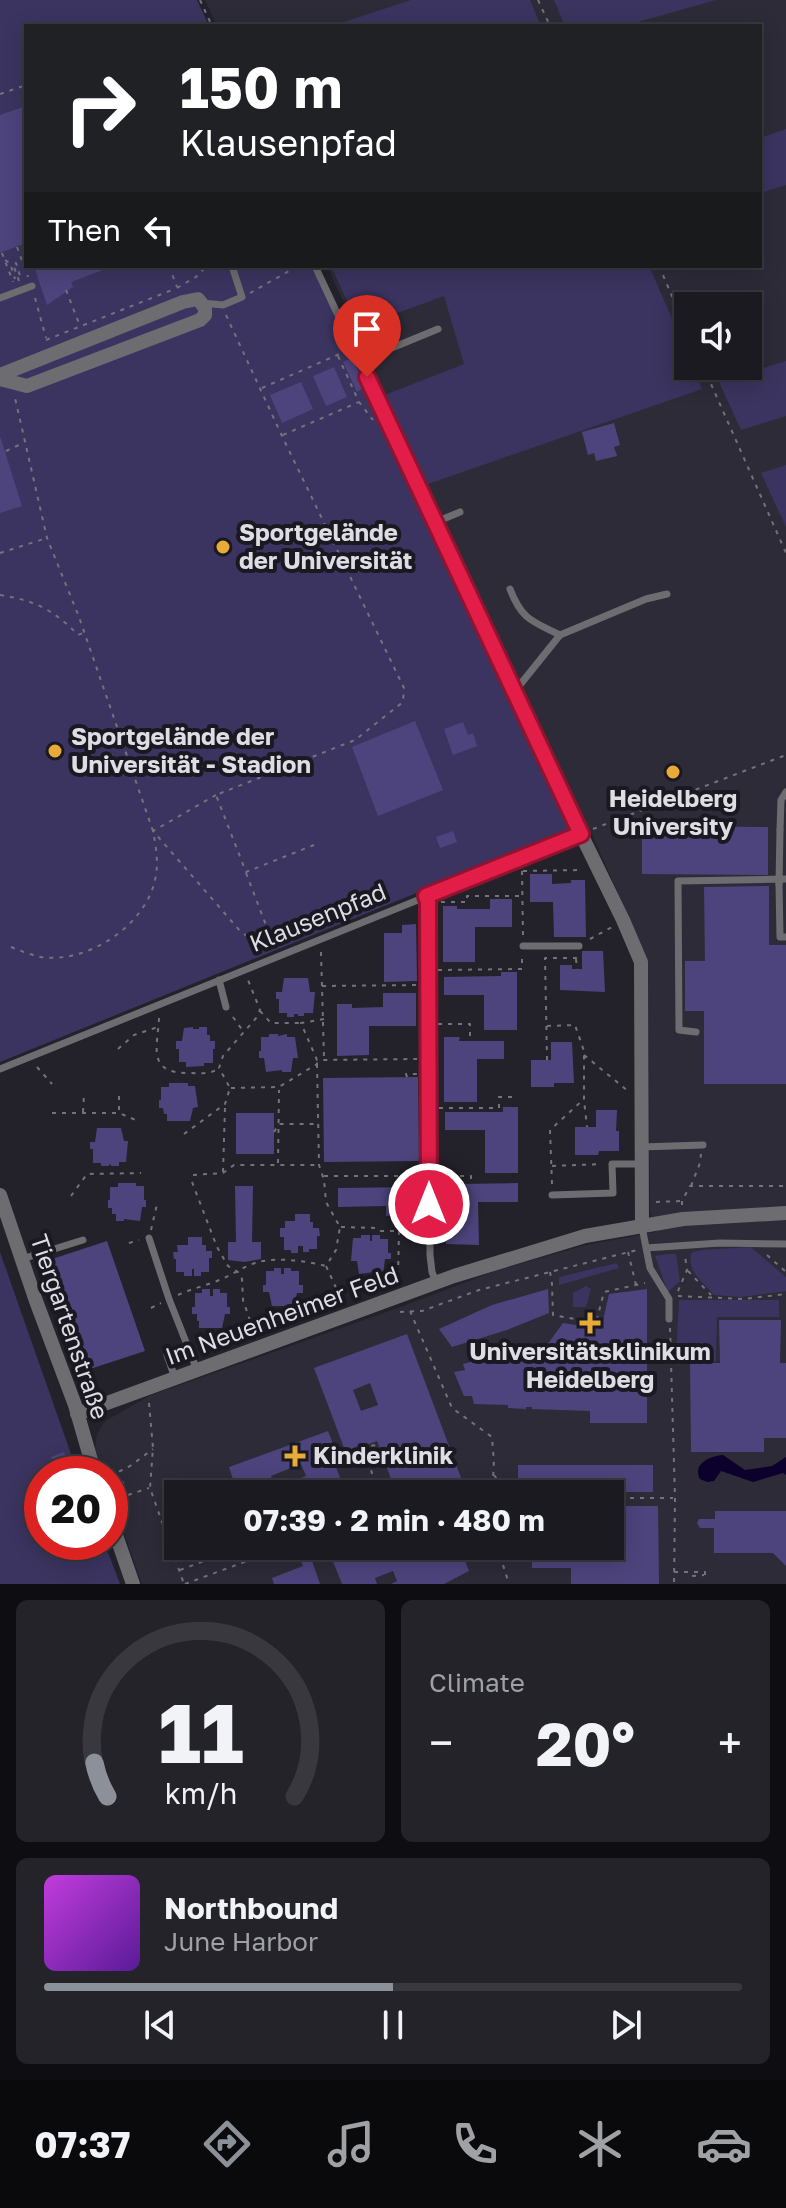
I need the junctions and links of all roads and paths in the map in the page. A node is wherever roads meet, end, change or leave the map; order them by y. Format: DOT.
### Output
graph roads {
  1 [pos="200,0"];
  2 [pos="538,0"];
  3 [pos="211,24"];
  4 [pos="549,24"];
  5 [pos="24,86"];
  6 [pos="0,94"];
  7 [pos="17,247"];
  8 [pos="2,253"];
  9 [pos="5,260"];
  10 [pos="170,268"];
  11 [pos="205,268"];
  12 [pos="233,268"];
  13 [pos="294,268"];
  14 [pos="316,268"];
  15 [pos="660,268"];
  16 [pos="22,287"];
  17 [pos="66,290"];
  18 [pos="180,295"];
  19 [pos="242,297"];
  20 [pos="0,298"];
  21 [pos="674,301"];
  22 [pos="202,303"];
  23 [pos="223,305"];
  24 [pos="80,327"];
  25 [pos="438,329"];
  26 [pos="49,347"];
  27 [pos="354,348"];
  28 [pos="337,355"];
  29 [pos="360,361"];
  30 [pos="4,378"];
  31 [pos="709,380"];
  32 [pos="261,389"];
  33 [pos="359,402"];
  34 [pos="373,420"];
  35 [pos="282,436"];
  36 [pos="24,443"];
  37 [pos="6,451"];
  38 [pos="460,512"];
  39 [pos="436,522"];
  40 [pos="47,538"];
  41 [pos="0,553"];
  42 [pos="786,553"];
  43 [pos="510,589"];
  44 [pos="667,594"];
  45 [pos="0,595"];
  46 [pos="85,632"];
  47 [pos="560,635"];
  48 [pos="515,691"];
  49 [pos="786,755"];
  50 [pos="786,792"];
  51 [pos="216,795"];
  52 [pos="153,831"];
  53 [pos="581,834"];
  54 [pos="314,845"];
  55 [pos="521,858"];
  56 [pos="599,870"];
  57 [pos="522,871"];
  58 [pos="246,872"];
  59 [pos="783,882"];
  60 [pos="523,896"];
  61 [pos="427,899"];
  62 [pos="786,937"];
  63 [pos="320,939"];
  64 [pos="523,946"];
  65 [pos="579,946"];
  66 [pos="11,947"];
  67 [pos="277,956"];
  68 [pos="548,958"];
  69 [pos="576,958"];
  70 [pos="244,969"];
  71 [pos="577,969"];
  72 [pos="429,970"];
  73 [pos="219,980"];
  74 [pos="428,985"];
  75 [pos="322,986"];
  76 [pos="160,1004"];
  77 [pos="226,1007"];
  78 [pos="260,1010"];
  79 [pos="324,1019"];
  80 [pos="301,1023"];
  81 [pos="429,1024"];
  82 [pos="546,1026"];
  83 [pos="159,1027"];
  84 [pos="244,1032"];
  85 [pos="696,1032"];
  86 [pos="470,1041"];
  87 [pos="118,1049"];
  88 [pos="583,1054"];
  89 [pos="30,1056"];
  90 [pos="429,1059"];
  91 [pos="324,1060"];
  92 [pos="547,1060"];
  93 [pos="317,1062"];
  94 [pos="219,1068"];
  95 [pos="0,1069"];
  96 [pos="421,1074"];
  97 [pos="407,1077"];
  98 [pos="52,1084"];
  99 [pos="279,1087"];
  100 [pos="230,1088"];
  101 [pos="640,1093"];
  102 [pos="84,1094"];
  103 [pos="119,1096"];
  104 [pos="516,1097"];
  105 [pos="584,1100"];
  106 [pos="225,1104"];
  107 [pos="429,1108"];
  108 [pos="52,1113"];
  109 [pos="83,1113"];
  110 [pos="119,1113"];
  111 [pos="138,1121"];
  112 [pos="279,1124"];
  113 [pos="318,1124"];
  114 [pos="587,1127"];
  115 [pos="274,1132"];
  116 [pos="184,1134"];
  117 [pos="703,1145"];
  118 [pos="641,1147"];
  119 [pos="278,1164"];
  120 [pos="612,1164"];
  121 [pos="641,1164"];
  122 [pos="319,1165"];
  123 [pos="551,1166"];
  124 [pos="141,1173"];
  125 [pos="223,1173"];
  126 [pos="193,1175"];
  127 [pos="323,1176"];
  128 [pos="429,1176"];
  129 [pos="192,1182"];
  130 [pos="471,1184"];
  131 [pos="690,1186"];
  132 [pos="786,1186"];
  133 [pos="0,1195"];
  134 [pos="552,1195"];
  135 [pos="71,1196"];
  136 [pos="157,1204"];
  137 [pos="786,1213"];
  138 [pos="683,1219"];
  139 [pos="642,1225"];
  140 [pos="340,1227"];
  141 [pos="399,1231"];
  142 [pos="430,1232"];
  143 [pos="149,1238"];
  144 [pos="83,1240"];
  145 [pos="754,1244"];
  146 [pos="786,1244"];
  147 [pos="683,1247"];
  148 [pos="646,1248"];
  149 [pos="627,1251"];
  150 [pos="22,1259"];
  151 [pos="326,1266"];
  152 [pos="687,1270"];
  153 [pos="550,1271"];
  154 [pos="238,1272"];
  155 [pos="786,1272"];
  156 [pos="658,1280"];
  157 [pos="436,1282"];
  158 [pos="636,1285"];
  159 [pos="406,1293"];
  160 [pos="786,1294"];
  161 [pos="673,1297"];
  162 [pos="713,1297"];
  163 [pos="169,1299"];
  164 [pos="344,1304"];
  165 [pos="151,1308"];
  166 [pos="410,1311"];
  167 [pos="398,1312"];
  168 [pos="669,1319"];
  169 [pos="596,1323"];
  170 [pos="595,1328"];
  171 [pos="256,1336"];
  172 [pos="167,1355"];
  173 [pos="197,1370"];
  174 [pos="175,1378"];
  175 [pos="146,1389"];
  176 [pos="77,1414"];
  177 [pos="378,1445"];
  178 [pos="153,1448"];
  179 [pos="90,1456"];
  180 [pos="128,1467"];
  181 [pos="493,1474"];
  182 [pos="374,1480"];
  183 [pos="492,1480"];
  184 [pos="498,1480"];
  185 [pos="150,1488"];
  186 [pos="128,1495"];
  187 [pos="624,1498"];
  188 [pos="675,1498"];
  189 [pos="125,1560"];
  190 [pos="206,1560"];
  191 [pos="501,1560"];
  192 [pos="247,1561"];
  193 [pos="179,1570"];
  194 [pos="674,1572"];
  195 [pos="692,1576"];
  196 [pos="133,1584"];
  197 [pos="184,1584"];
  198 [pos="509,1584"];
  199 [pos="674,1584"];
  1 -- 3 [label="path"];
  2 -- 4 [label="path"];
  5 -- 6 [label="path"];
  7 -- 16 [label="path"];
  8 -- 9 [label="path"];
  9 -- 16 [label="path"];
  9 -- 16 [label="path"];
  10 -- 18 [label="path"];
  11 -- 18 [label="path"];
  12 -- 19 [label="lane"];
  13 -- 19 [label="path"];
  14 -- 27 [label="lane"];
  15 -- 21 [label="path"];
  16 -- 20 [label="lane"];
  16 -- 26 [label="path"];
  17 -- 24 [label="path"];
  18 -- 22 [label="street"];
  18 -- 24 [label="path"];
  18 -- 26 [label="street"];
  19 -- 23 [label="lane"];
  22 -- 23 [label="lane"];
  22 -- 30 [label="street"];
  23 -- 32 [label="path"];
  24 -- 26 [label="path"];
  25 -- 29 [label="lane"];
  26 -- 30 [label="street"];
  27 -- 28 [label="path"];
  27 -- 29 [label="lane"];
  28 -- 32 [label="path"];
  28 -- 33 [label="path"];
  29 -- 39 [label="lane"];
  30 -- 36 [label="path"];
  31 -- 42 [label="path"];
  32 -- 35 [label="path"];
  33 -- 34 [label="path"];
  33 -- 35 [label="path"];
  35 -- 51 [label="path"];
  36 -- 37 [label="path"];
  36 -- 40 [label="path"];
  38 -- 39 [label="lane"];
  39 -- 48 [label="lane"];
  40 -- 41 [label="path"];
  40 -- 46 [label="path"];
  43 -- 47 [label="lane"];
  44 -- 47 [label="lane"];
  45 -- 46 [label="path"];
  46 -- 52 [label="path"];
  47 -- 48 [label="lane"];
  48 -- 53 [label="lane"];
  49 -- 53 [label="path"];
  50 -- 59 [label="lane, bridge"];
  51 -- 52 [label="path"];
  51 -- 58 [label="path"];
  52 -- 66 [label="path"];
  52 -- 67 [label="path"];
  53 -- 55 [label="lane, Klausenpfad"];
  53 -- 56 [label="street"];
  54 -- 58 [label="path"];
  55 -- 57 [label="path"];
  55 -- 61 [label="lane, Klausenpfad"];
  56 -- 57 [label="path"];
  56 -- 101 [label="street"];
  57 -- 60 [label="path"];
  58 -- 67 [label="path"];
  59 -- 62 [label="lane"];
  59 -- 85 [label="lane"];
  60 -- 61 [label="path"];
  60 -- 64 [label="path"];
  61 -- 63 [label="lane, Klausenpfad"];
  61 -- 72 [label="lane"];
  63 -- 67 [label="lane, Klausenpfad"];
  63 -- 75 [label="path"];
  64 -- 65 [label="lane"];
  64 -- 72 [label="path"];
  67 -- 70 [label="lane, Klausenpfad"];
  68 -- 82 [label="path"];
  69 -- 71 [label="path"];
  70 -- 73 [label="lane, Klausenpfad"];
  70 -- 78 [label="path"];
  72 -- 74 [label="lane"];
  73 -- 76 [label="lane, Klausenpfad"];
  73 -- 77 [label="lane"];
  74 -- 75 [label="path"];
  74 -- 81 [label="lane"];
  75 -- 79 [label="path"];
  76 -- 83 [label="path"];
  76 -- 89 [label="lane, Klausenpfad"];
  77 -- 84 [label="path"];
  78 -- 80 [label="path"];
  78 -- 84 [label="path"];
  79 -- 80 [label="path"];
  79 -- 91 [label="path"];
  80 -- 93 [label="path"];
  81 -- 86 [label="path"];
  81 -- 90 [label="lane"];
  82 -- 88 [label="path"];
  82 -- 92 [label="path"];
  83 -- 87 [label="path"];
  83 -- 94 [label="path"];
  84 -- 94 [label="path"];
  88 -- 101 [label="path"];
  88 -- 105 [label="path"];
  89 -- 95 [label="lane, Klausenpfad"];
  89 -- 98 [label="path"];
  90 -- 91 [label="path"];
  90 -- 107 [label="lane"];
  91 -- 93 [label="path"];
  93 -- 99 [label="path"];
  93 -- 113 [label="path"];
  94 -- 100 [label="path"];
  96 -- 97 [label="path"];
  99 -- 100 [label="path"];
  99 -- 112 [label="path"];
  100 -- 106 [label="path"];
  101 -- 118 [label="street"];
  102 -- 109 [label="path"];
  103 -- 110 [label="path"];
  104 -- 107 [label="path"];
  105 -- 114 [label="path"];
  105 -- 123 [label="path"];
  106 -- 116 [label="path"];
  106 -- 125 [label="path"];
  107 -- 128 [label="lane"];
  108 -- 109 [label="path"];
  109 -- 110 [label="path"];
  110 -- 111 [label="path"];
  112 -- 113 [label="path"];
  112 -- 115 [label="path"];
  112 -- 119 [label="path"];
  113 -- 122 [label="path"];
  117 -- 118 [label="lane"];
  117 -- 131 [label="path"];
  118 -- 121 [label="street"];
  119 -- 122 [label="path"];
  119 -- 125 [label="path"];
  120 -- 121 [label="lane"];
  120 -- 123 [label="path"];
  120 -- 134 [label="lane"];
  121 -- 139 [label="street"];
  122 -- 127 [label="path"];
  123 -- 134 [label="path"];
  124 -- 135 [label="path"];
  125 -- 126 [label="path"];
  127 -- 128 [label="path"];
  127 -- 140 [label="path"];
  128 -- 130 [label="path"];
  128 -- 142 [label="lane"];
  129 -- 154 [label="path"];
  131 -- 132 [label="path"];
  131 -- 138 [label="path"];
  133 -- 150 [label="street, Tiergartenstraße"];
  136 -- 143 [label="path"];
  137 -- 138 [label="street, Im Neuenheimer Feld"];
  138 -- 139 [label="street, Im Neuenheimer Feld"];
  139 -- 148 [label="lane"];
  139 -- 157 [label="street, Im Neuenheimer Feld"];
  140 -- 141 [label="path"];
  140 -- 151 [label="path"];
  141 -- 142 [label="path"];
  141 -- 159 [label="path"];
  142 -- 157 [label="lane"];
  143 -- 163 [label="lane"];
  144 -- 150 [label="lane"];
  145 -- 146 [label="lane"];
  145 -- 147 [label="lane"];
  145 -- 155 [label="path"];
  147 -- 148 [label="lane"];
  147 -- 152 [label="path"];
  148 -- 149 [label="path"];
  148 -- 156 [label="lane"];
  149 -- 153 [label="path"];
  149 -- 158 [label="path"];
  150 -- 176 [label="street, Tiergartenstraße"];
  151 -- 154 [label="path"];
  151 -- 164 [label="path"];
  152 -- 161 [label="path"];
  152 -- 162 [label="path"];
  153 -- 166 [label="path"];
  153 -- 169 [label="path"];
  154 -- 163 [label="path"];
  154 -- 171 [label="path"];
  156 -- 158 [label="path"];
  156 -- 161 [label="lane"];
  157 -- 159 [label="street, Im Neuenheimer Feld"];
  158 -- 169 [label="path"];
  159 -- 166 [label="path"];
  159 -- 173 [label="street, Im Neuenheimer Feld"];
  160 -- 162 [label="path"];
  161 -- 162 [label="path"];
  161 -- 168 [label="lane"];
  163 -- 165 [label="path"];
  163 -- 173 [label="lane"];
  166 -- 167 [label="path"];
  166 -- 181 [label="path"];
  168 -- 188 [label="path"];
  169 -- 170 [label="path"];
  172 -- 174 [label="lane"];
  173 -- 174 [label="street, Im Neuenheimer Feld"];
  174 -- 175 [label="street, Im Neuenheimer Feld"];
  175 -- 176 [label="street, Im Neuenheimer Feld"];
  175 -- 178 [label="path"];
  176 -- 179 [label="street, Tiergartenstraße"];
  177 -- 182 [label="path"];
  178 -- 180 [label="path"];
  178 -- 185 [label="path"];
  181 -- 183 [label="path"];
  181 -- 184 [label="path"];
  185 -- 186 [label="path"];
  185 -- 193 [label="path"];
  187 -- 188 [label="path"];
  188 -- 194 [label="path"];
  189 -- 196 [label="street"];
  190 -- 193 [label="path"];
  191 -- 198 [label="path"];
  192 -- 197 [label="path"];
  193 -- 197 [label="path"];
  194 -- 195 [label="path"];
  194 -- 199 [label="path"];
}
